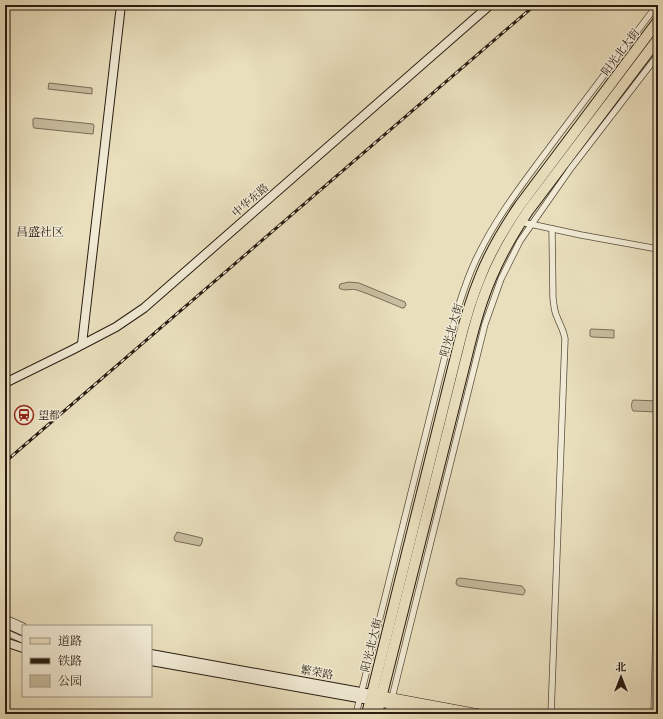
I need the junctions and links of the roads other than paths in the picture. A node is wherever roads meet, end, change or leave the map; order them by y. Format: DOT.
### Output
graph roads {
  1 [pos="121,5"];
  2 [pos="490,5"];
  3 [pos="656,5"];
  4 [pos="658,21"];
  5 [pos="658,38"];
  6 [pos="658,55"];
  7 [pos="521,222"];
  8 [pos="532,224"];
  9 [pos="552,229"];
  10 [pos="658,249"];
  11 [pos="82,344"];
  12 [pos="5,383"];
  13 [pos="658,538"];
  14 [pos="5,618"];
  15 [pos="5,624"];
  16 [pos="22,626"];
  17 [pos="5,627"];
  18 [pos="22,631"];
  19 [pos="5,632"];
  20 [pos="22,634"];
  21 [pos="22,640"];
  22 [pos="5,642"];
  23 [pos="22,648"];
  24 [pos="152,654"];
  25 [pos="152,661"];
  26 [pos="376,698"];
  27 [pos="356,714"];
  28 [pos="367,714"];
  29 [pos="377,714"];
  30 [pos="388,714"];
  31 [pos="444,714"];
  32 [pos="479,714"];
  33 [pos="551,714"];
  34 [pos="654,714"];
  1 -- 11 [label="street"];
  2 -- 11 [label="street, 中华东路"];
  3 -- 26 [label="street"];
  4 -- 26 [label="highway, 阳光北大街"];
  5 -- 7 [label="highway, 阳光北大街"];
  6 -- 8 [label="street"];
  7 -- 8 [label="street"];
  7 -- 26 [label="highway, 阳光北大街"];
  8 -- 9 [label="street"];
  8 -- 26 [label="street"];
  9 -- 10 [label="street"];
  9 -- 33 [label="street"];
  11 -- 12 [label="street, 中华东路"];
  13 -- 34 [label="street"];
  14 -- 16 [label="street"];
  15 -- 18 [label="street"];
  17 -- 20 [label="street"];
  19 -- 21 [label="street"];
  22 -- 23 [label="street"];
  24 -- 26 [label="street, 繁荣路"];
  25 -- 26 [label="street, 繁荣路"];
  26 -- 27 [label="street"];
  26 -- 28 [label="highway"];
  26 -- 29 [label="highway"];
  26 -- 30 [label="street"];
  26 -- 31 [label="main road, 繁荣路"];
  26 -- 32 [label="main road, 繁荣路"];
}
